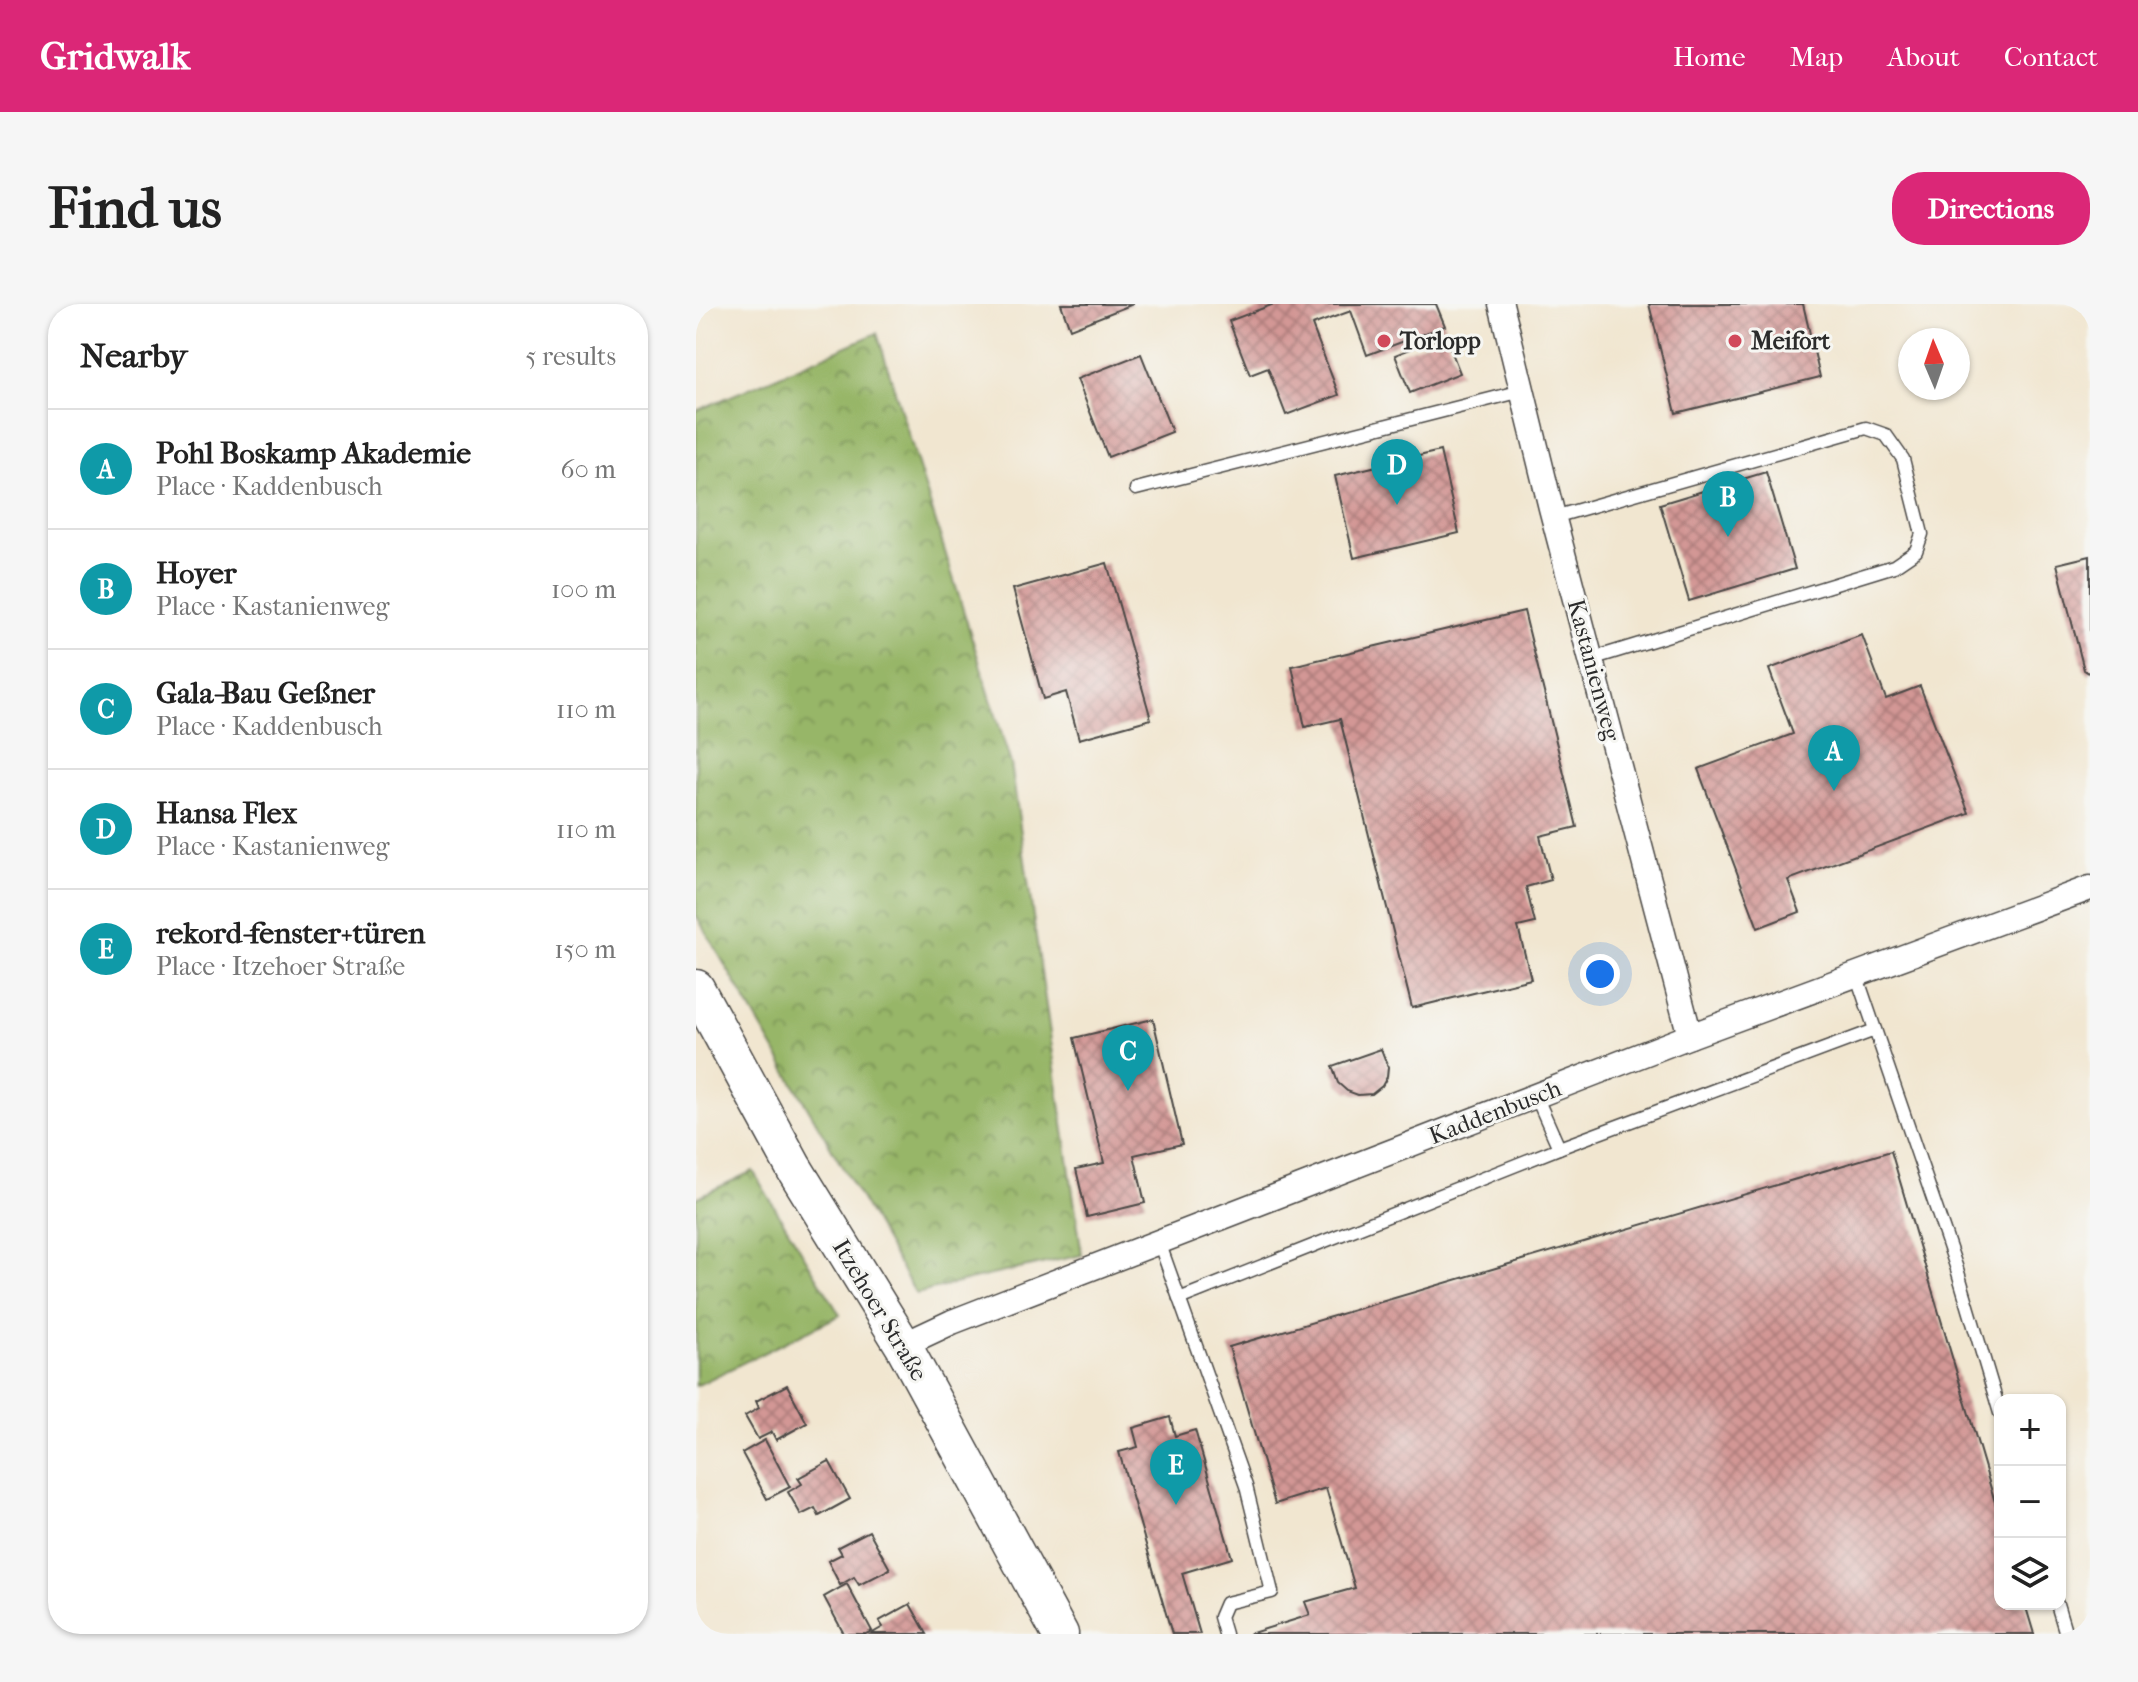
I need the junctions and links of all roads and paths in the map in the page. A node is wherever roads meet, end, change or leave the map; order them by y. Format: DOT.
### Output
graph roads {
  1 [pos="1501,304"];
  2 [pos="1522,391"];
  3 [pos="1136,489"];
  4 [pos="1554,517"];
  5 [pos="1591,659"];
  6 [pos="2090,888"];
  7 [pos="1856,974"];
  8 [pos="696,988"];
  9 [pos="1875,1030"];
  10 [pos="1690,1036"];
  11 [pos="1536,1096"];
  12 [pos="1559,1148"];
  13 [pos="1159,1242"];
  14 [pos="1179,1299"];
  15 [pos="903,1345"];
  16 [pos="1994,1394"];
  17 [pos="2059,1610"];
  18 [pos="1060,1634"];
  19 [pos="1225,1634"];
  20 [pos="2066,1634"];
  1 -- 2 [label="street, Kastanienweg"];
  2 -- 3 [label="lane"];
  2 -- 4 [label="street, Kastanienweg"];
  4 -- 5 [label="street, Kastanienweg"];
  4 -- 5 [label="lane"];
  5 -- 10 [label="street, Kastanienweg"];
  6 -- 7 [label="street, Kaddenbusch"];
  7 -- 9 [label="lane"];
  7 -- 10 [label="street, Kaddenbusch"];
  8 -- 15 [label="main road, Itzehoer Straße"];
  9 -- 12 [label="lane"];
  9 -- 16 [label="lane"];
  10 -- 11 [label="street, Kaddenbusch"];
  11 -- 12 [label="lane"];
  11 -- 13 [label="street, Kaddenbusch"];
  12 -- 14 [label="lane"];
  13 -- 14 [label="lane"];
  13 -- 15 [label="street, Kaddenbusch"];
  14 -- 19 [label="lane"];
  15 -- 18 [label="main road, Itzehoer Straße"];
  17 -- 20 [label="lane"];
}
